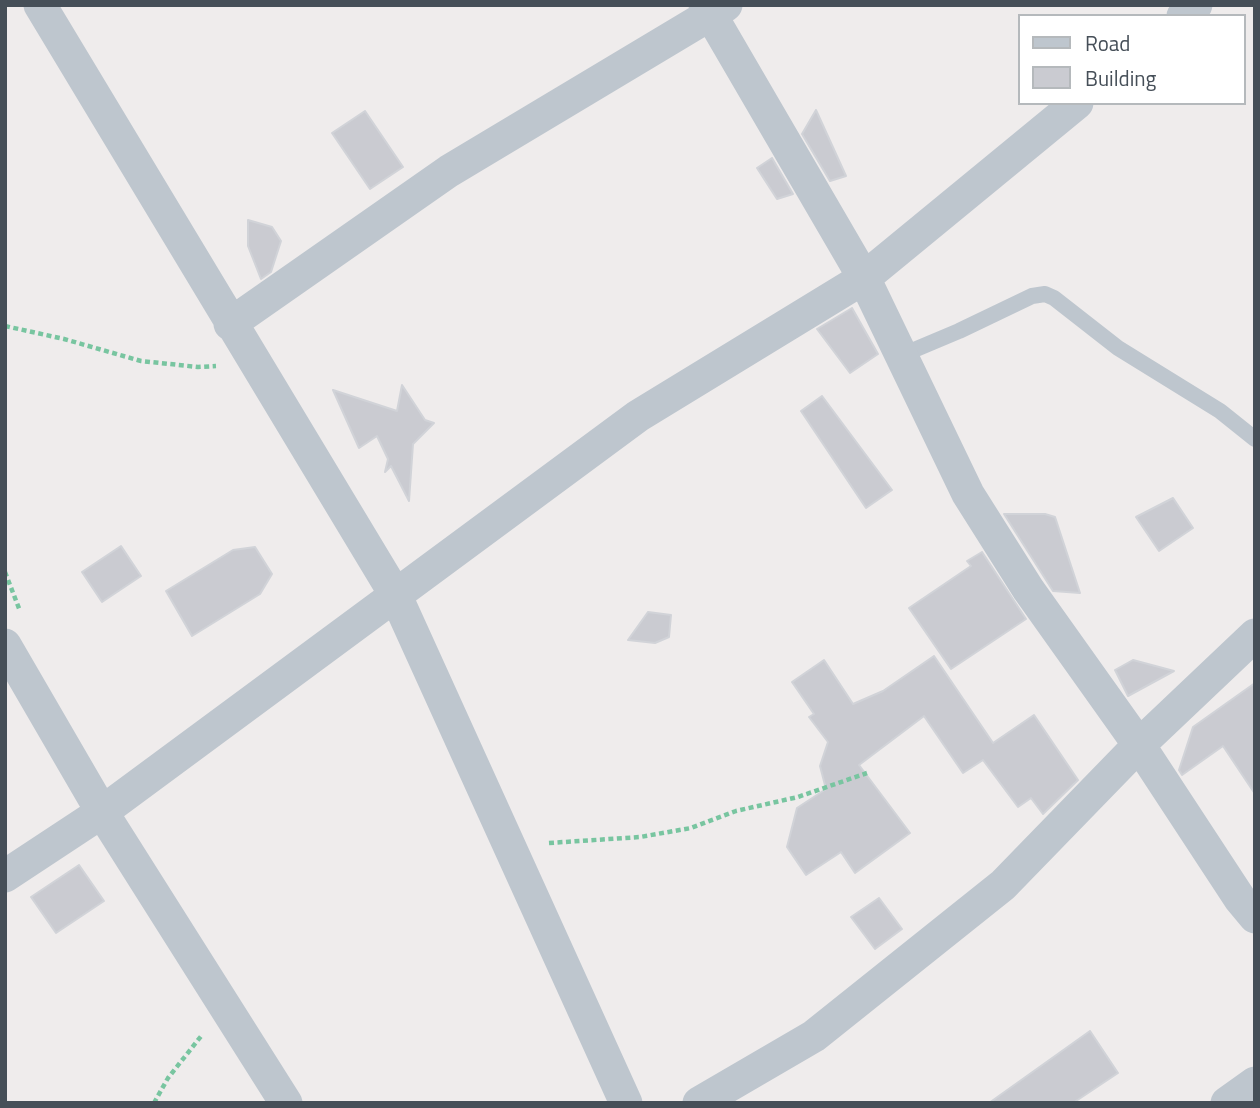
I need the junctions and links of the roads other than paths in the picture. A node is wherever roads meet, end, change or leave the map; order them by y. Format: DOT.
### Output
graph roads {
  1 [pos="40,5"];
  2 [pos="714,9"];
  3 [pos="1075,105"];
  4 [pos="864,278"];
  5 [pos="230,324"];
  6 [pos="902,355"];
  7 [pos="1255,439"];
  8 [pos="395,594"];
  9 [pos="1255,635"];
  10 [pos="5,645"];
  11 [pos="1139,745"];
  12 [pos="102,812"];
  13 [pos="5,876"];
  14 [pos="1255,917"];
  15 [pos="1255,1083"];
  16 [pos="286,1103"];
  17 [pos="626,1103"];
  18 [pos="699,1103"];
  19 [pos="1227,1103"];
  1 -- 5 [label="street"];
  2 -- 4 [label="street"];
  2 -- 5 [label="street"];
  3 -- 4 [label="street"];
  4 -- 6 [label="street"];
  4 -- 8 [label="street"];
  5 -- 8 [label="street"];
  6 -- 7 [label="lane"];
  6 -- 11 [label="street"];
  8 -- 12 [label="street"];
  8 -- 17 [label="street"];
  9 -- 11 [label="street"];
  10 -- 12 [label="street"];
  11 -- 14 [label="street"];
  11 -- 18 [label="street"];
  12 -- 13 [label="street"];
  12 -- 16 [label="street"];
  15 -- 19 [label="street"];
}
